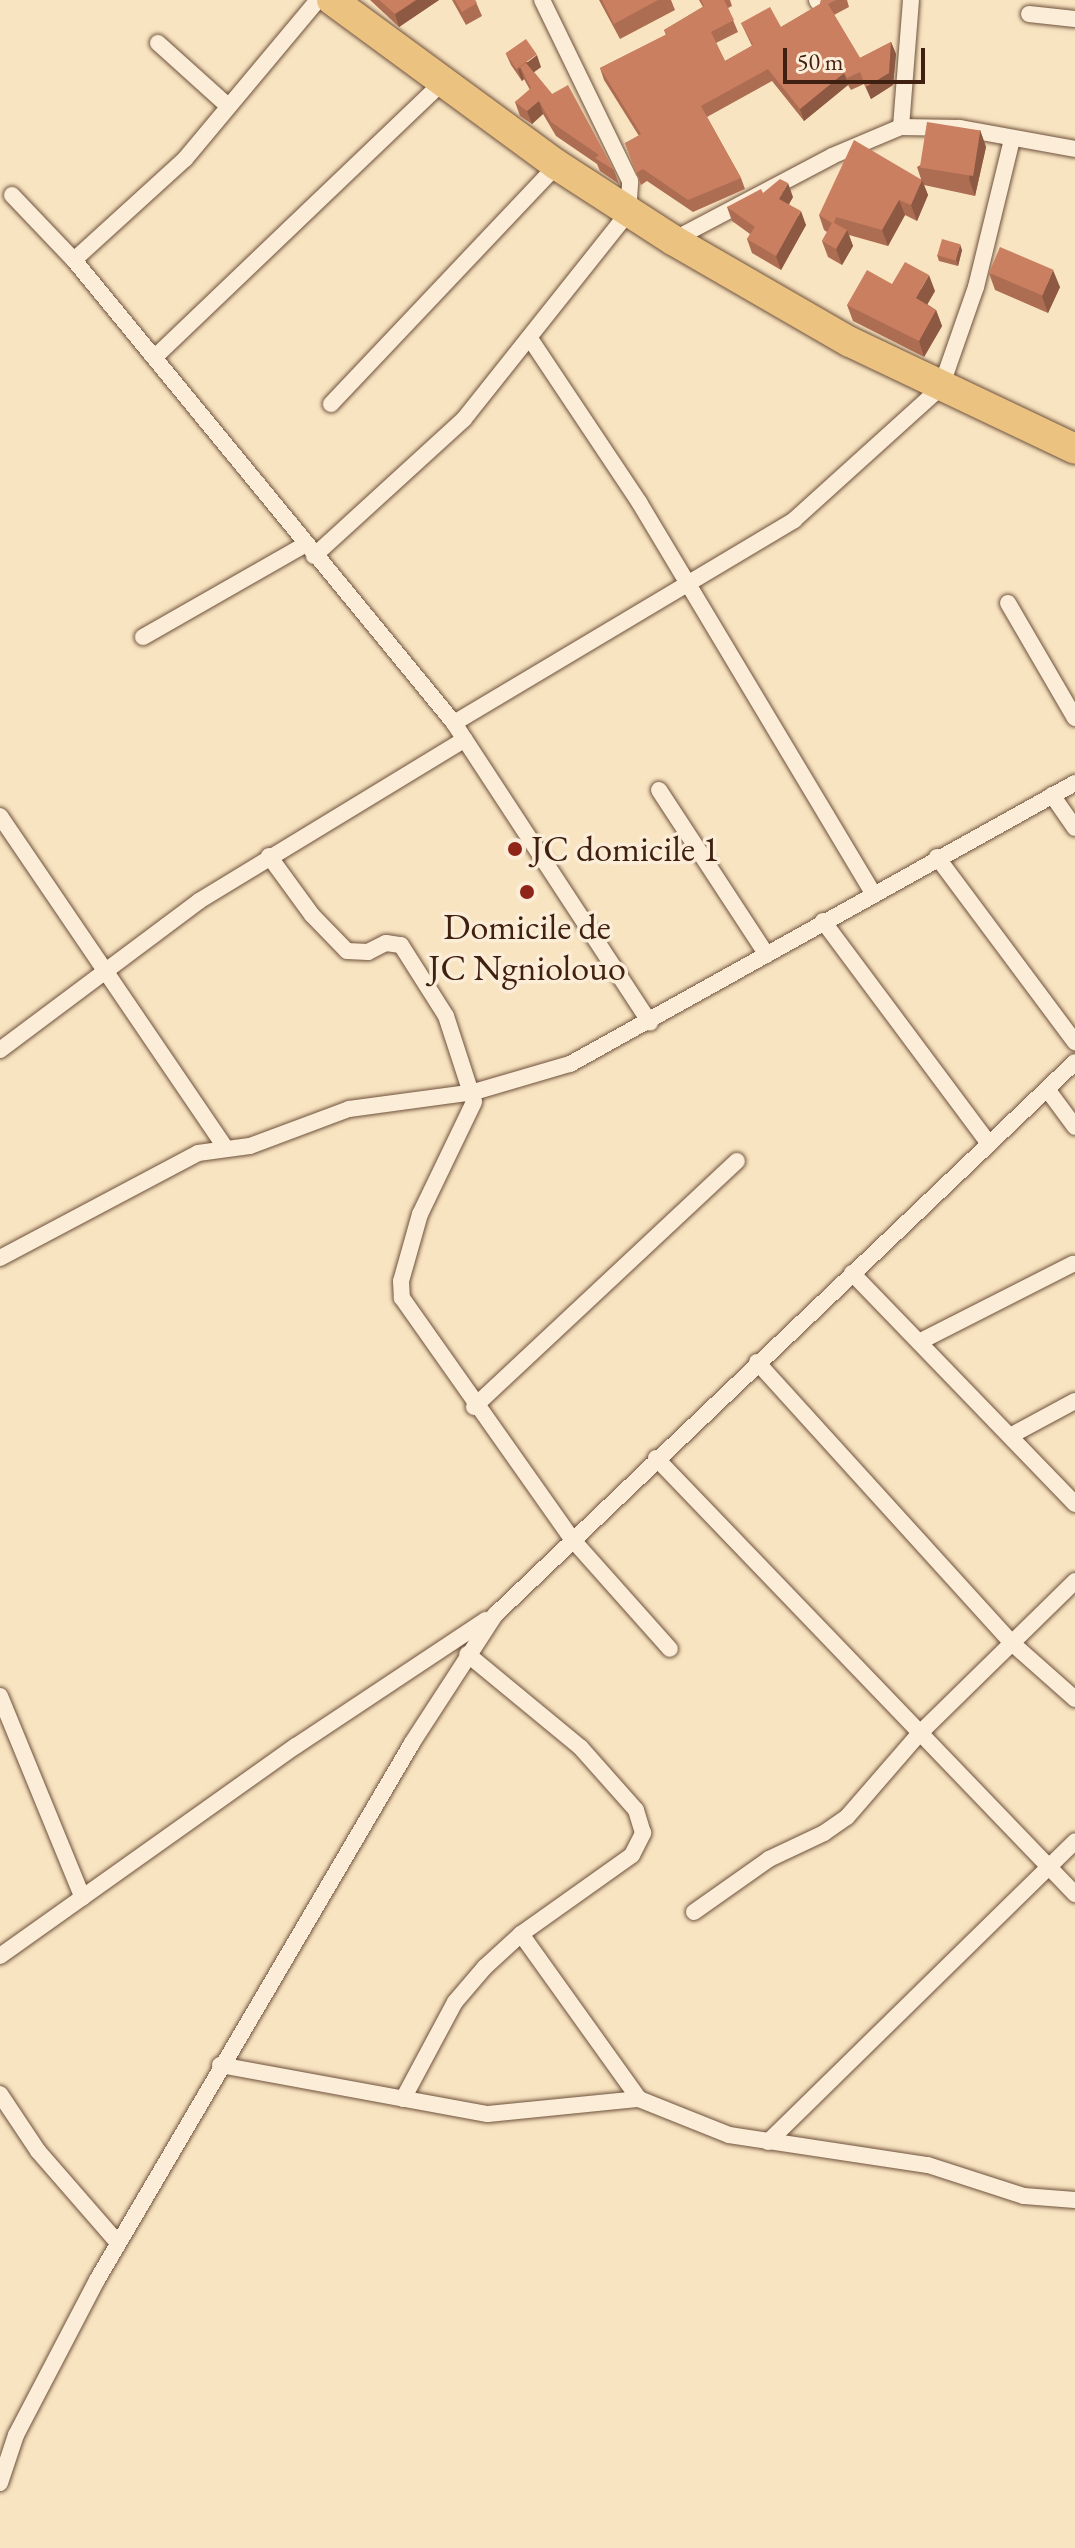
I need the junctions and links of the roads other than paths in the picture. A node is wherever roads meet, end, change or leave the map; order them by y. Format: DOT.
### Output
graph roads {
  1 [pos="318,0"];
  2 [pos="332,0"];
  3 [pos="542,0"];
  4 [pos="911,0"];
  5 [pos="1029,14"];
  6 [pos="1075,19"];
  7 [pos="158,43"];
  8 [pos="442,83"];
  9 [pos="228,106"];
  10 [pos="901,127"];
  11 [pos="1012,139"];
  12 [pos="1075,149"];
  13 [pos="557,165"];
  14 [pos="12,195"];
  15 [pos="628,213"];
  16 [pos="673,240"];
  17 [pos="74,260"];
  18 [pos="531,340"];
  19 [pos="155,357"];
  20 [pos="941,387"];
  21 [pos="331,404"];
  22 [pos="1075,449"];
  23 [pos="309,550"];
  24 [pos="688,584"];
  25 [pos="1008,603"];
  26 [pos="143,637"];
  27 [pos="1075,718"];
  28 [pos="454,723"];
  29 [pos="465,739"];
  30 [pos="1075,783"];
  31 [pos="659,790"];
  32 [pos="1052,795"];
  33 [pos="0,816"];
  34 [pos="1075,828"];
  35 [pos="269,856"];
  36 [pos="937,857"];
  37 [pos="873,893"];
  38 [pos="823,921"];
  39 [pos="767,955"];
  40 [pos="108,972"];
  41 [pos="650,1023"];
  42 [pos="1075,1042"];
  43 [pos="0,1050"];
  44 [pos="1075,1062"];
  45 [pos="1047,1089"];
  46 [pos="474,1092"];
  47 [pos="1075,1127"];
  48 [pos="989,1144"];
  49 [pos="226,1148"];
  50 [pos="737,1161"];
  51 [pos="0,1258"];
  52 [pos="1073,1264"];
  53 [pos="852,1273"];
  54 [pos="919,1342"];
  55 [pos="757,1362"];
  56 [pos="1075,1401"];
  57 [pos="474,1407"];
  58 [pos="1010,1436"];
  59 [pos="656,1458"];
  60 [pos="1075,1504"];
  61 [pos="572,1539"];
  62 [pos="1075,1581"];
  63 [pos="495,1615"];
  64 [pos="1013,1644"];
  65 [pos="670,1649"];
  66 [pos="467,1654"];
  67 [pos="0,1696"];
  68 [pos="1075,1699"];
  69 [pos="918,1735"];
  70 [pos="1075,1841"];
  71 [pos="1049,1867"];
  72 [pos="1075,1894"];
  73 [pos="83,1898"];
  74 [pos="694,1912"];
  75 [pos="521,1934"];
  76 [pos="0,1956"];
  77 [pos="220,2065"];
  78 [pos="0,2094"];
  79 [pos="403,2099"];
  80 [pos="639,2099"];
  81 [pos="768,2142"];
  82 [pos="1075,2200"];
  83 [pos="118,2243"];
  84 [pos="0,2483"];
  1 -- 9 [label="street"];
  2 -- 8 [label="highway"];
  3 -- 15 [label="street"];
  4 -- 10 [label="street"];
  5 -- 6 [label="street"];
  7 -- 9 [label="street"];
  8 -- 13 [label="highway"];
  8 -- 19 [label="street"];
  9 -- 17 [label="street"];
  10 -- 11 [label="street"];
  10 -- 16 [label="street"];
  11 -- 12 [label="street"];
  11 -- 20 [label="street"];
  13 -- 15 [label="highway"];
  13 -- 21 [label="street"];
  14 -- 17 [label="street"];
  15 -- 16 [label="highway"];
  15 -- 18 [label="street"];
  16 -- 20 [label="highway"];
  17 -- 19 [label="street"];
  18 -- 23 [label="street"];
  18 -- 24 [label="street"];
  19 -- 23 [label="street"];
  20 -- 22 [label="highway"];
  20 -- 24 [label="street"];
  23 -- 26 [label="street"];
  23 -- 28 [label="street"];
  24 -- 28 [label="street"];
  24 -- 37 [label="street"];
  25 -- 27 [label="street"];
  28 -- 29 [label="street"];
  29 -- 35 [label="street"];
  29 -- 41 [label="street"];
  30 -- 32 [label="street"];
  31 -- 39 [label="street"];
  32 -- 34 [label="street"];
  32 -- 36 [label="street"];
  33 -- 40 [label="street"];
  35 -- 40 [label="street"];
  35 -- 46 [label="street"];
  36 -- 37 [label="street"];
  36 -- 42 [label="street"];
  37 -- 38 [label="street"];
  38 -- 39 [label="street"];
  38 -- 48 [label="street"];
  39 -- 41 [label="street"];
  40 -- 43 [label="street"];
  40 -- 49 [label="street"];
  41 -- 46 [label="street"];
  44 -- 45 [label="street"];
  45 -- 47 [label="street"];
  45 -- 48 [label="street"];
  46 -- 49 [label="street"];
  46 -- 57 [label="street"];
  48 -- 53 [label="street"];
  49 -- 51 [label="street"];
  50 -- 57 [label="street"];
  52 -- 54 [label="street"];
  53 -- 54 [label="street"];
  53 -- 55 [label="street"];
  54 -- 58 [label="street"];
  55 -- 59 [label="street"];
  55 -- 64 [label="street"];
  56 -- 58 [label="street"];
  57 -- 61 [label="street"];
  58 -- 60 [label="street"];
  59 -- 61 [label="street"];
  59 -- 69 [label="street"];
  61 -- 63 [label="street"];
  61 -- 65 [label="street"];
  62 -- 64 [label="street"];
  63 -- 66 [label="street"];
  63 -- 73 [label="street"];
  64 -- 68 [label="street"];
  64 -- 69 [label="street"];
  66 -- 75 [label="street"];
  66 -- 77 [label="street"];
  67 -- 73 [label="street"];
  69 -- 71 [label="street"];
  69 -- 74 [label="street"];
  70 -- 71 [label="street"];
  71 -- 72 [label="street"];
  71 -- 81 [label="street"];
  73 -- 76 [label="street"];
  75 -- 79 [label="street"];
  75 -- 80 [label="street"];
  77 -- 79 [label="street"];
  77 -- 83 [label="street"];
  78 -- 83 [label="street"];
  79 -- 80 [label="street"];
  80 -- 81 [label="street"];
  81 -- 82 [label="street"];
  83 -- 84 [label="street"];
}
